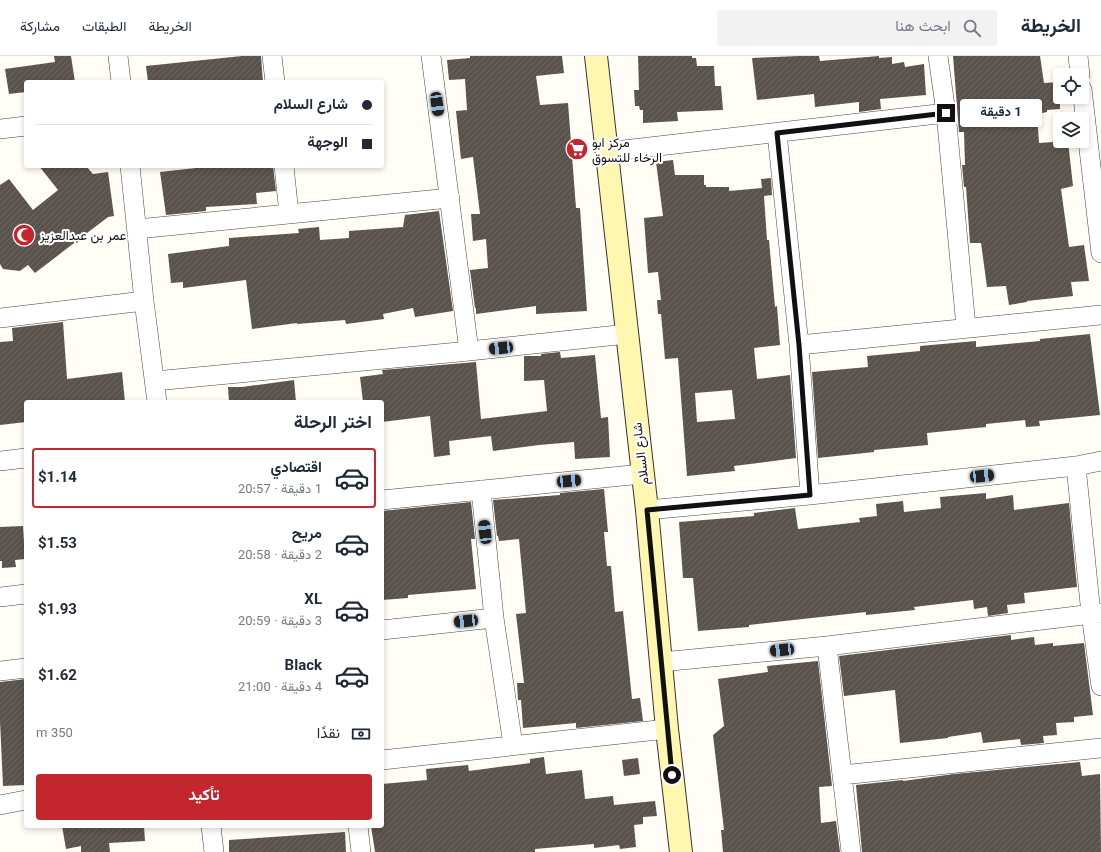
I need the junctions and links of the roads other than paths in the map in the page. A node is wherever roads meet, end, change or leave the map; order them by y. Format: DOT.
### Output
graph roads {
  1 [pos="118,56"];
  2 [pos="272,56"];
  3 [pos="431,56"];
  4 [pos="596,56"];
  5 [pos="938,56"];
  6 [pos="1078,56"];
  7 [pos="1079,68"];
  8 [pos="121,80"];
  9 [pos="275,80"];
  10 [pos="1085,104"];
  11 [pos="946,113"];
  12 [pos="24,126"];
  13 [pos="0,129"];
  14 [pos="777,133"];
  15 [pos="606,152"];
  16 [pos="130,168"];
  17 [pos="284,168"];
  18 [pos="1097,178"];
  19 [pos="450,198"];
  20 [pos="289,214"];
  21 [pos="137,229"];
  22 [pos="1101,253"];
  23 [pos="144,301"];
  24 [pos="1101,315"];
  25 [pos="0,318"];
  26 [pos="966,327"];
  27 [pos="627,334"];
  28 [pos="799,345"];
  29 [pos="469,351"];
  30 [pos="155,381"];
  31 [pos="157,400"];
  32 [pos="24,458"];
  33 [pos="0,461"];
  34 [pos="1101,461"];
  35 [pos="1076,466"];
  36 [pos="642,474"];
  37 [pos="481,490"];
  38 [pos="810,495"];
  39 [pos="384,500"];
  40 [pos="647,510"];
  41 [pos="0,597"];
  42 [pos="24,599"];
  43 [pos="1096,614"];
  44 [pos="494,618"];
  45 [pos="384,630"];
  46 [pos="827,646"];
  47 [pos="661,662"];
  48 [pos="24,668"];
  49 [pos="0,670"];
  50 [pos="1101,686"];
  51 [pos="668,729"];
  52 [pos="513,745"];
  53 [pos="1101,748"];
  54 [pos="384,760"];
  55 [pos="842,775"];
  56 [pos="24,800"];
  57 [pos="0,804"];
  58 [pos="211,828"];
  59 [pos="358,828"];
  60 [pos="214,852"];
  61 [pos="361,852"];
  62 [pos="681,852"];
  63 [pos="851,852"];
  1 -- 8 [label="street"];
  2 -- 9 [label="street"];
  3 -- 19 [label="street"];
  4 -- 15 [label="street, شارع السلام"];
  5 -- 11 [label="street"];
  6 -- 7 [label="street"];
  10 -- 18 [label="street"];
  11 -- 14 [label="street"];
  11 -- 26 [label="street"];
  12 -- 13 [label="street"];
  14 -- 15 [label="street"];
  14 -- 28 [label="street"];
  15 -- 27 [label="street, شارع السلام"];
  16 -- 21 [label="street"];
  17 -- 20 [label="street"];
  18 -- 22 [label="street"];
  19 -- 20 [label="street"];
  19 -- 29 [label="street"];
  20 -- 21 [label="street"];
  21 -- 23 [label="street"];
  23 -- 25 [label="street"];
  23 -- 30 [label="street"];
  24 -- 26 [label="street"];
  26 -- 28 [label="street"];
  27 -- 29 [label="street"];
  27 -- 36 [label="street, شارع السلام"];
  28 -- 38 [label="street"];
  29 -- 30 [label="street"];
  30 -- 31 [label="street"];
  32 -- 33 [label="street"];
  34 -- 35 [label="street"];
  35 -- 38 [label="street"];
  35 -- 43 [label="street"];
  36 -- 37 [label="street"];
  36 -- 40 [label="street, شارع السلام"];
  37 -- 39 [label="street"];
  37 -- 44 [label="street"];
  38 -- 40 [label="street"];
  40 -- 47 [label="street, شارع السلام"];
  41 -- 42 [label="street"];
  43 -- 46 [label="street"];
  43 -- 50 [label="street"];
  44 -- 45 [label="street"];
  44 -- 52 [label="street"];
  46 -- 47 [label="street"];
  46 -- 55 [label="street"];
  47 -- 51 [label="street, شارع السلام"];
  48 -- 49 [label="street"];
  51 -- 52 [label="street"];
  51 -- 62 [label="street, شارع السلام"];
  52 -- 54 [label="street"];
  53 -- 55 [label="street"];
  55 -- 63 [label="street"];
  56 -- 57 [label="street"];
  58 -- 60 [label="street"];
  59 -- 61 [label="street"];
}
